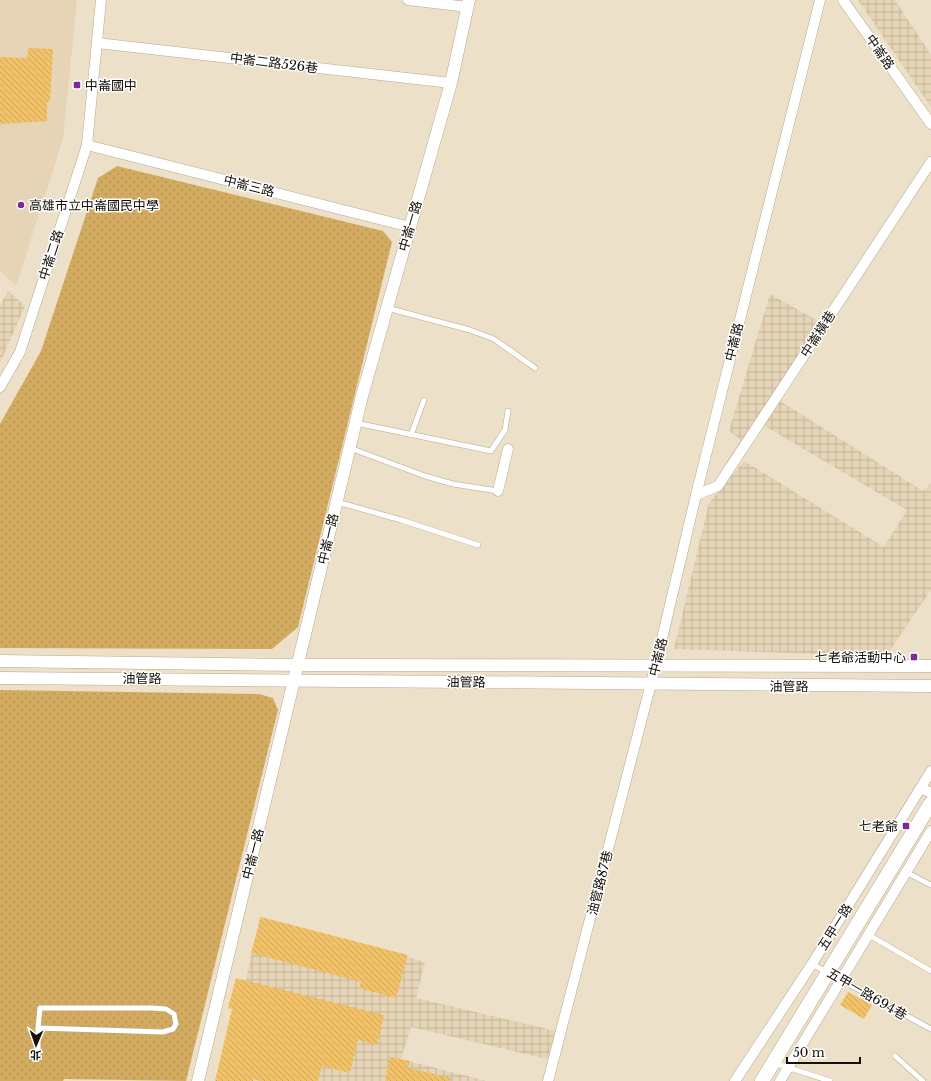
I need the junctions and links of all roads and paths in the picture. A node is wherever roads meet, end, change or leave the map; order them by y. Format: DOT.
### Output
graph roads {
  1 [pos="101,0"];
  2 [pos="408,0"];
  3 [pos="820,0"];
  4 [pos="843,0"];
  5 [pos="469,3"];
  6 [pos="97,43"];
  7 [pos="451,83"];
  8 [pos="931,124"];
  9 [pos="88,145"];
  10 [pos="931,162"];
  11 [pos="410,227"];
  12 [pos="387,308"];
  13 [pos="535,368"];
  14 [pos="0,387"];
  15 [pos="424,400"];
  16 [pos="508,411"];
  17 [pos="356,423"];
  18 [pos="411,435"];
  19 [pos="350,448"];
  20 [pos="508,449"];
  21 [pos="498,491"];
  22 [pos="696,495"];
  23 [pos="337,502"];
  24 [pos="478,545"];
  25 [pos="0,661"];
  26 [pos="656,664"];
  27 [pos="299,665"];
  28 [pos="931,666"];
  29 [pos="0,678"];
  30 [pos="295,679"];
  31 [pos="651,685"];
  32 [pos="931,686"];
  33 [pos="931,771"];
  34 [pos="921,788"];
  35 [pos="931,793"];
  36 [pos="931,804"];
  37 [pos="931,831"];
  38 [pos="906,872"];
  39 [pos="931,884"];
  40 [pos="868,935"];
  41 [pos="812,964"];
  42 [pos="931,971"];
  43 [pos="829,972"];
  44 [pos="841,980"];
  45 [pos="38,1028"];
  46 [pos="931,1030"];
  47 [pos="38,1054"];
  48 [pos="895,1056"];
  49 [pos="774,1063"];
  50 [pos="789,1067"];
  51 [pos="198,1081"];
  52 [pos="548,1081"];
  53 [pos="735,1081"];
  54 [pos="762,1081"];
  55 [pos="780,1081"];
  56 [pos="830,1081"];
  57 [pos="924,1081"];
  1 -- 6 [label="street, 中崙二路"];
  2 -- 5 [label="street"];
  3 -- 22 [label="street, 中崙路"];
  4 -- 8 [label="street, 中崙路"];
  5 -- 7 [label="street, 中崙一路"];
  6 -- 7 [label="street, 中崙二路526巷"];
  6 -- 9 [label="street, 中崙二路"];
  7 -- 11 [label="street, 中崙一路"];
  9 -- 11 [label="street, 中崙三路"];
  9 -- 14 [label="street, 中崙二路"];
  10 -- 22 [label="street, 中崙橫巷"];
  11 -- 12 [label="street, 中崙一路"];
  12 -- 13 [label="lane"];
  12 -- 17 [label="street, 中崙一路"];
  15 -- 18 [label="lane"];
  16 -- 18 [label="lane"];
  17 -- 18 [label="lane"];
  17 -- 19 [label="street, 中崙一路"];
  19 -- 21 [label="lane"];
  19 -- 23 [label="street, 中崙一路"];
  20 -- 21 [label="street"];
  22 -- 26 [label="street, 中崙路"];
  23 -- 24 [label="lane"];
  23 -- 27 [label="street, 中崙一路"];
  25 -- 27 [label="street, 油管路"];
  26 -- 27 [label="street, 油管路"];
  26 -- 28 [label="street, 油管路"];
  26 -- 31 [label="street, 中崙路"];
  27 -- 30 [label="street, 中崙一路"];
  29 -- 30 [label="street, 油管路"];
  30 -- 31 [label="street, 油管路"];
  30 -- 51 [label="street, 中崙一路"];
  31 -- 32 [label="street, 油管路"];
  31 -- 52 [label="street, 油管路87巷"];
  33 -- 34 [label="street, 五甲一路"];
  34 -- 35 [label="street"];
  34 -- 41 [label="street, 五甲一路"];
  36 -- 43 [label="main road, 五甲一路"];
  37 -- 38 [label="street"];
  38 -- 39 [label="lane"];
  38 -- 40 [label="street"];
  40 -- 42 [label="lane"];
  40 -- 44 [label="street"];
  41 -- 43 [label="lane, 五甲一路694巷"];
  41 -- 53 [label="street, 五甲一路"];
  43 -- 44 [label="lane, 五甲一路694巷"];
  43 -- 49 [label="main road, 五甲一路"];
  44 -- 46 [label="lane, 五甲一路694巷"];
  44 -- 50 [label="street"];
  45 -- 45 [label="lane"];
  45 -- 47 [label="lane"];
  48 -- 57 [label="lane"];
  49 -- 50 [label="lane"];
  49 -- 54 [label="main road, 五甲一路"];
  50 -- 55 [label="street"];
  50 -- 56 [label="lane"];
}
